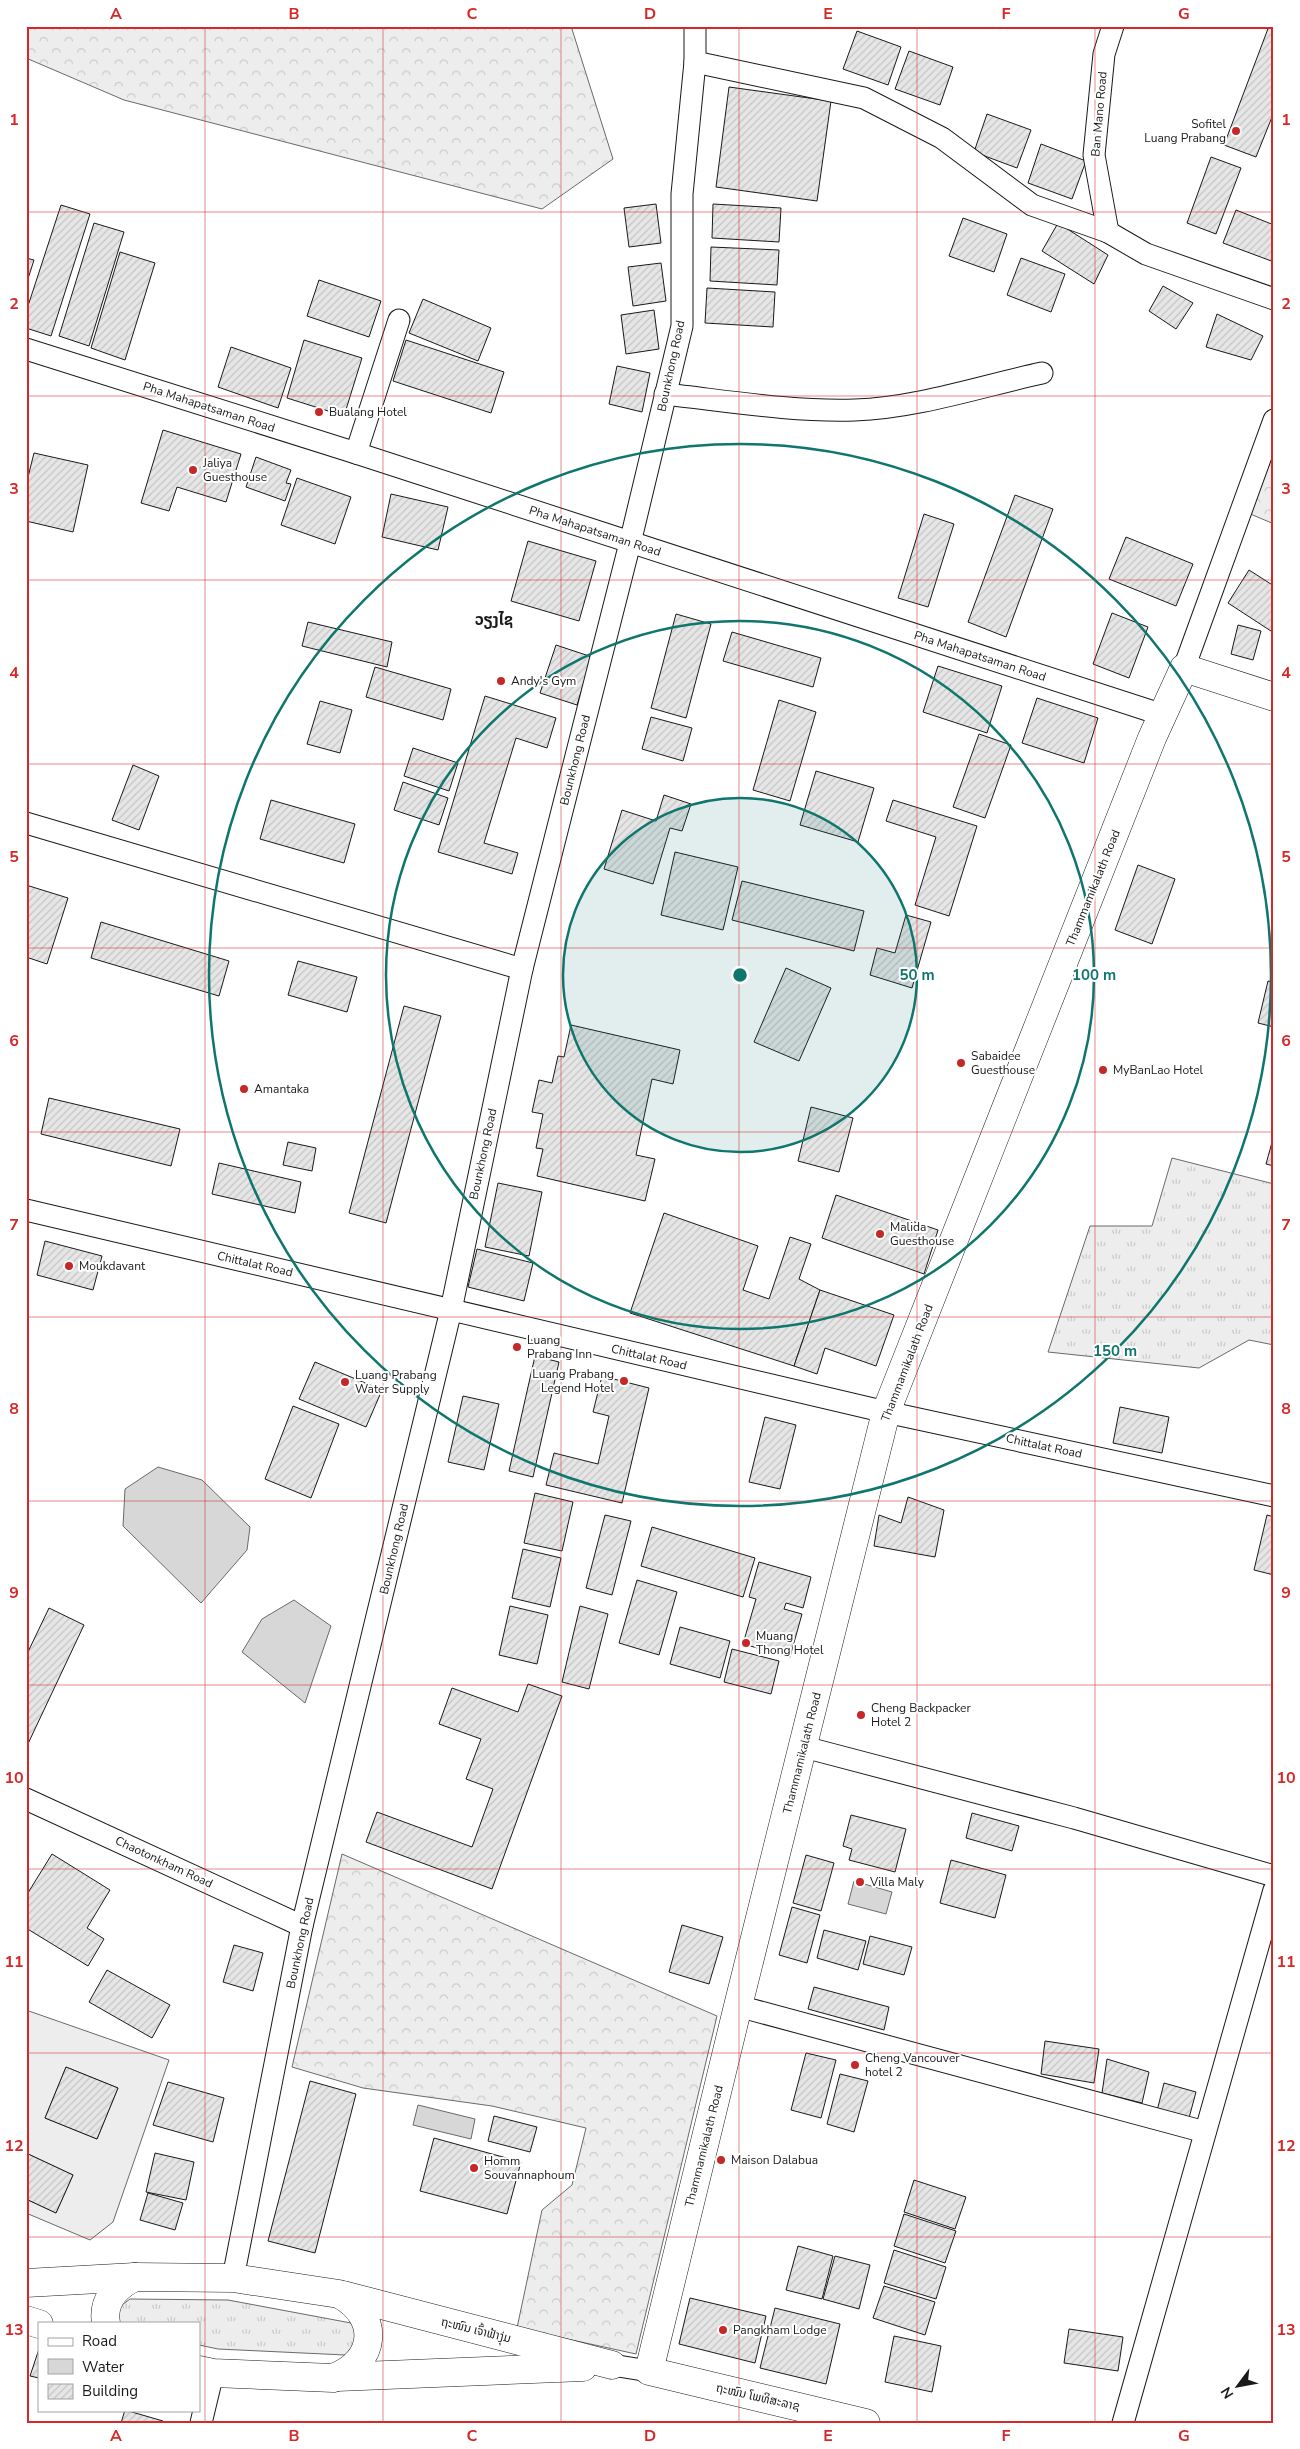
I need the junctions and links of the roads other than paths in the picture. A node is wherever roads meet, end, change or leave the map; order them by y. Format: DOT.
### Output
graph roads {
  1 [pos="695,26"];
  2 [pos="1113,26"];
  3 [pos="695,62"];
  4 [pos="1108,232"];
  5 [pos="1274,299"];
  6 [pos="399,320"];
  7 [pos="26,349"];
  8 [pos="1042,373"];
  9 [pos="665,394"];
  10 [pos="1274,420"];
  11 [pos="356,453"];
  12 [pos="630,543"];
  13 [pos="1184,668"];
  14 [pos="1274,697"];
  15 [pos="1163,715"];
  16 [pos="26,823"];
  17 [pos="522,969"];
  18 [pos="26,1210"];
  19 [pos="451,1310"];
  20 [pos="886,1412"];
  21 [pos="1274,1496"];
  22 [pos="804,1747"];
  23 [pos="26,1799"];
  24 [pos="1274,1876"];
  25 [pos="1274,1890"];
  26 [pos="302,1926"];
  27 [pos="738,2006"];
  28 [pos="1205,2132"];
  29 [pos="135,2277"];
  30 [pos="233,2278"];
  31 [pos="26,2283"];
  32 [pos="339,2294"];
  33 [pos="26,2320"];
  34 [pos="106,2322"];
  35 [pos="38,2324"];
  36 [pos="612,2365"];
  37 [pos="206,2372"];
  38 [pos="650,2372"];
  39 [pos="333,2378"];
  40 [pos="201,2423"];
  41 [pos="866,2423"];
  42 [pos="1123,2423"];
  1 -- 3 [label="street, Bounkhong Road"];
  2 -- 4 [label="street, Ban Mano Road"];
  3 -- 4 [label="street"];
  3 -- 9 [label="street, Bounkhong Road"];
  4 -- 5 [label="street"];
  6 -- 11 [label="street"];
  7 -- 11 [label="street, Pha Mahapatsaman Road"];
  8 -- 9 [label="street"];
  9 -- 12 [label="street, Bounkhong Road"];
  10 -- 13 [label="street, Thammamikalath Road"];
  11 -- 12 [label="street, Pha Mahapatsaman Road"];
  12 -- 15 [label="street, Pha Mahapatsaman Road"];
  12 -- 17 [label="street, Bounkhong Road"];
  13 -- 14 [label="street"];
  13 -- 15 [label="street, Thammamikalath Road"];
  15 -- 20 [label="street, Thammamikalath Road"];
  16 -- 17 [label="street"];
  17 -- 19 [label="street, Bounkhong Road"];
  18 -- 19 [label="street, Chittalat Road"];
  19 -- 20 [label="street, Chittalat Road"];
  19 -- 26 [label="street, Bounkhong Road"];
  20 -- 21 [label="street, Chittalat Road"];
  20 -- 22 [label="street, Thammamikalath Road"];
  22 -- 24 [label="street"];
  22 -- 27 [label="street, Thammamikalath Road"];
  23 -- 26 [label="street, Chaotonkham Road"];
  25 -- 28 [label="street"];
  26 -- 30 [label="street, Bounkhong Road"];
  27 -- 28 [label="street"];
  27 -- 38 [label="street, Thammamikalath Road"];
  28 -- 42 [label="street"];
  29 -- 30 [label="street, ຖະໜົນ ເຈົ້າຟ້າງຸ່ມ"];
  29 -- 31 [label="street, ຖະໜົນ ເຈົ້າຟ້າງຸ່ມ"];
  29 -- 34 [label="street"];
  30 -- 32 [label="street, ຖະໜົນ ເຈົ້າຟ້າງຸ່ມ"];
  32 -- 36 [label="street, ຖະໜົນ ເຈົ້າຟ້າງຸ່ມ"];
  32 -- 39 [label="street, ຖະໜົນ ເຈົ້າຟ້າງຸ່ມ"];
  33 -- 35 [label="street"];
  36 -- 38 [label="street, ຖະໜົນ ເຈົ້າຟ້າງຸ່ມ"];
  36 -- 39 [label="street, ຖະໜົນ ເຈົ້າຟ້າງຸ່ມ"];
  37 -- 39 [label="street, ຖະໜົນ ເຈົ້າຟ້າງຸ່ມ"];
  37 -- 40 [label="street"];
  38 -- 41 [label="street, ຖະໜົນ ໂພທິສະລາຊ"];
}
